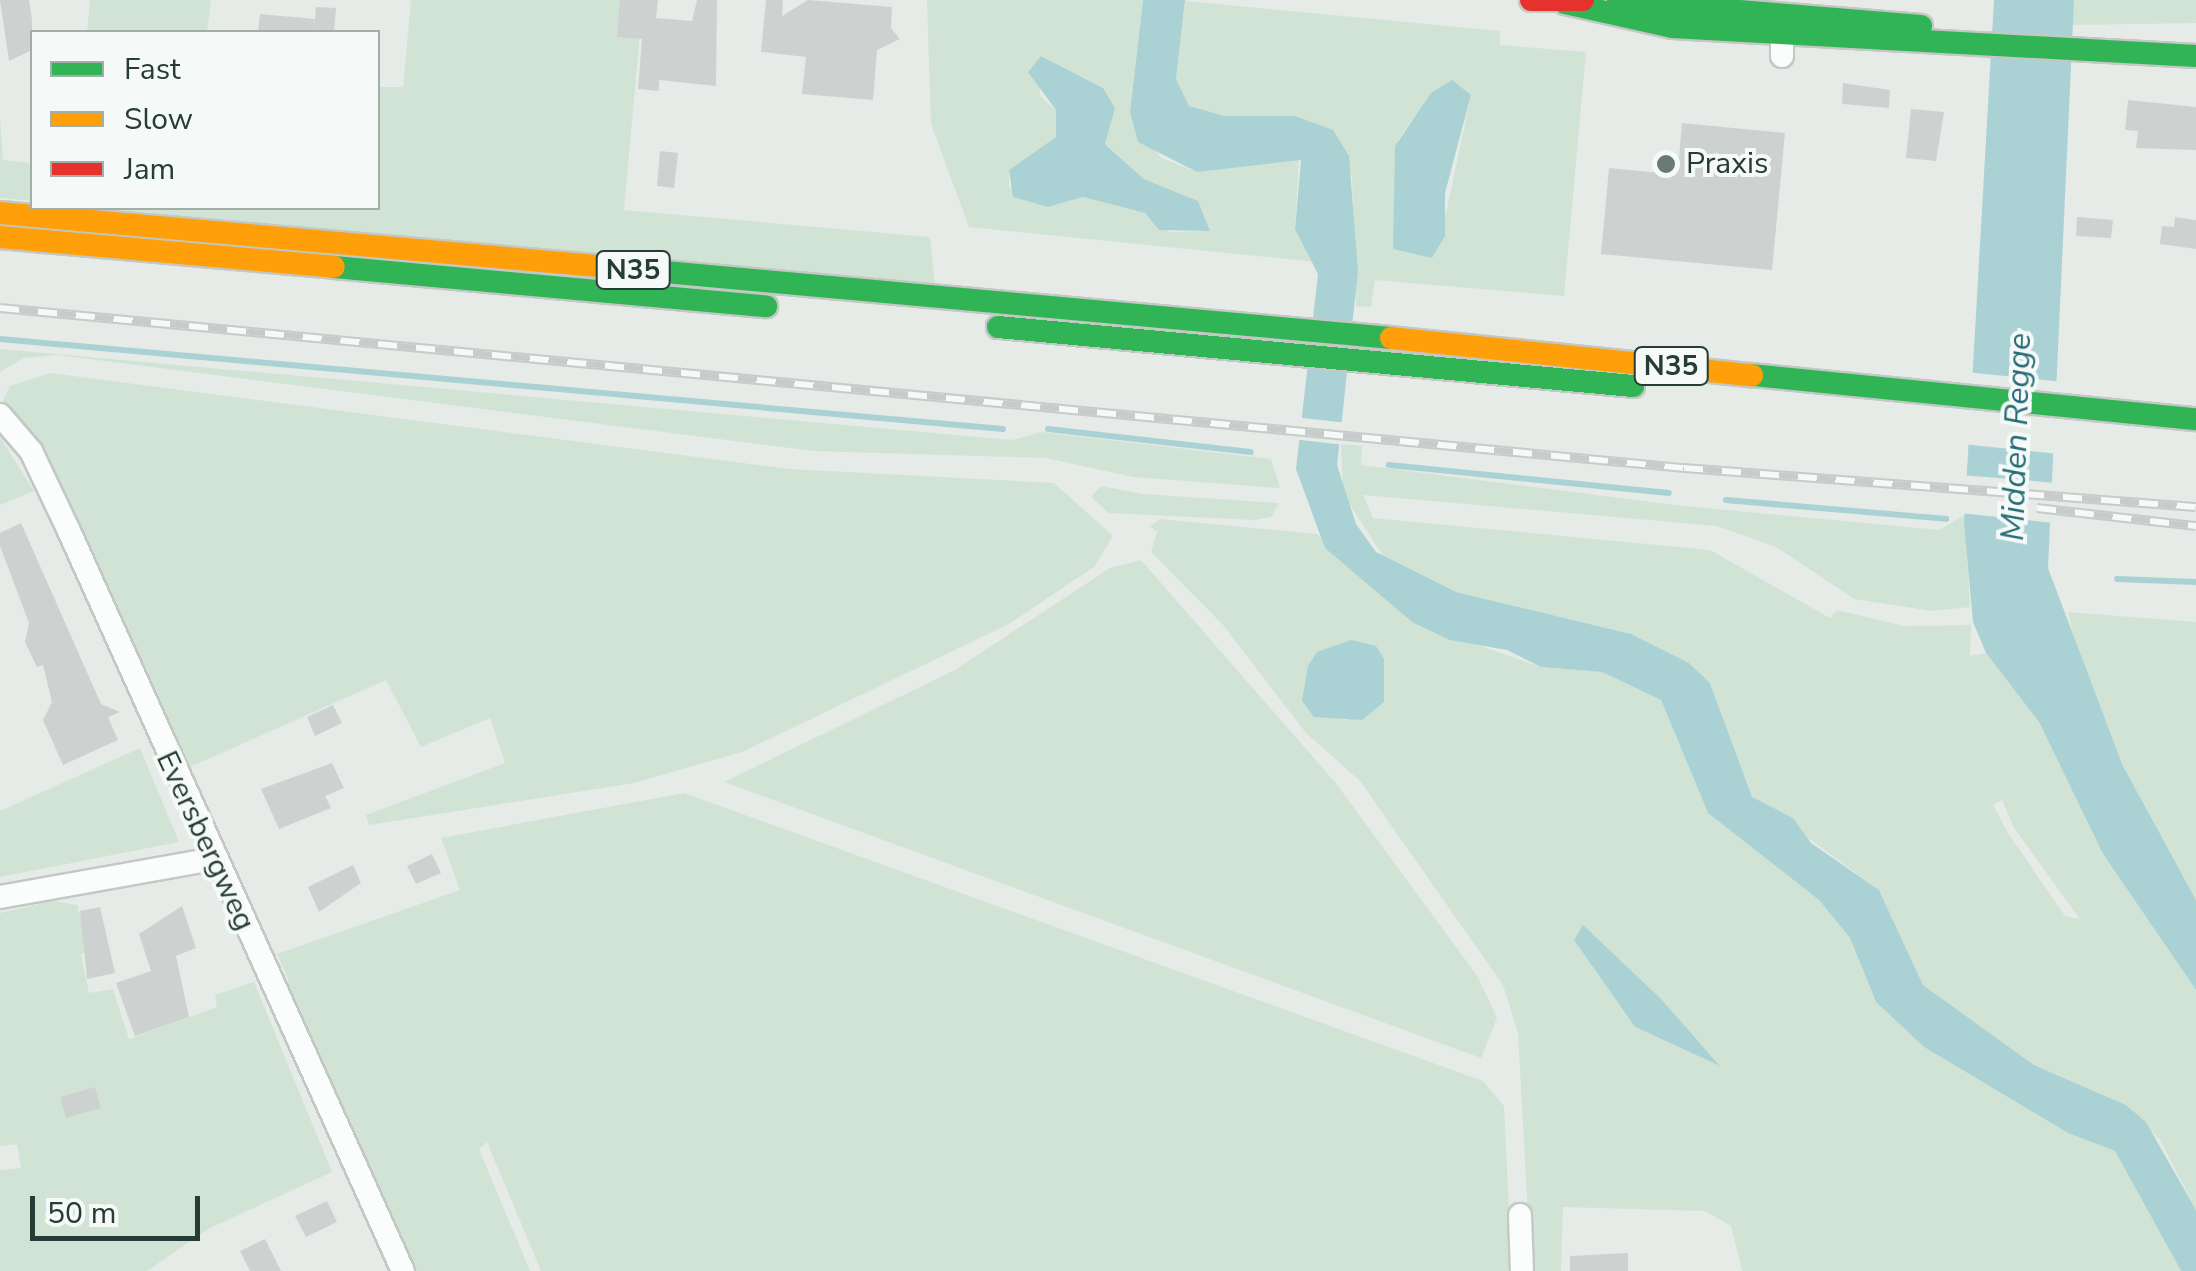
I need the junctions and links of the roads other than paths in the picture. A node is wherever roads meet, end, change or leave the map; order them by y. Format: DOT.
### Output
graph roads {
  1 [pos="1532,0"];
  2 [pos="1609,0"];
  3 [pos="1574,2"];
  4 [pos="1781,36"];
  5 [pos="2196,56"];
  6 [pos="0,213"];
  7 [pos="0,238"];
  8 [pos="1949,405"];
  9 [pos="0,415"];
  10 [pos="2076,419"];
  11 [pos="2196,419"];
  12 [pos="2196,442"];
  13 [pos="214,860"];
  14 [pos="0,897"];
  15 [pos="1520,1215"];
  16 [pos="403,1271"];
  17 [pos="1522,1271"];
  1 -- 3 [label="main road"];
  2 -- 4 [label="main road"];
  3 -- 4 [label="main road"];
  4 -- 5 [label="main road"];
  6 -- 8 [label="main road, N35"];
  7 -- 8 [label="main road, N35"];
  8 -- 10 [label="main road, N35"];
  9 -- 13 [label="street, Eversbergweg"];
  10 -- 11 [label="main road, N35"];
  10 -- 12 [label="main road, N35"];
  13 -- 14 [label="street"];
  13 -- 16 [label="street, Eversbergweg"];
  15 -- 17 [label="street"];
}
